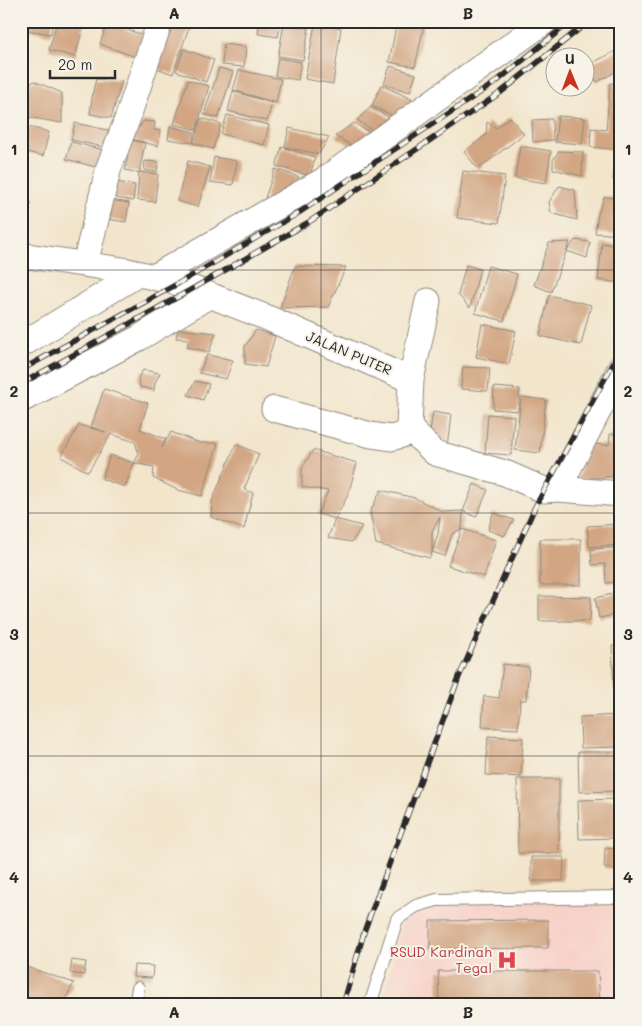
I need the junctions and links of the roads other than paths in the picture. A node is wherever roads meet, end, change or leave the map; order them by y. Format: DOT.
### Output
graph roads {
  1 [pos="160,21"];
  2 [pos="545,21"];
  3 [pos="21,255"];
  4 [pos="85,264"];
  5 [pos="146,275"];
  6 [pos="210,295"];
  7 [pos="428,301"];
  8 [pos="21,345"];
  9 [pos="621,367"];
  10 [pos="411,380"];
  11 [pos="21,400"];
  12 [pos="274,409"];
  13 [pos="409,428"];
  14 [pos="558,489"];
  15 [pos="621,494"];
  16 [pos="621,897"];
  17 [pos="138,988"];
  18 [pos="135,1005"];
  19 [pos="370,1005"];
  1 -- 4 [label="street"];
  2 -- 5 [label="street"];
  3 -- 4 [label="street, JALAN PUTER"];
  4 -- 5 [label="street, JALAN PUTER"];
  5 -- 6 [label="street, JALAN PUTER"];
  5 -- 8 [label="street"];
  6 -- 10 [label="street, JALAN PUTER"];
  6 -- 11 [label="street"];
  7 -- 10 [label="street"];
  9 -- 14 [label="street"];
  10 -- 13 [label="street"];
  12 -- 13 [label="street"];
  13 -- 14 [label="street"];
  14 -- 15 [label="street"];
  16 -- 19 [label="lane"];
  17 -- 18 [label="lane"];
}
